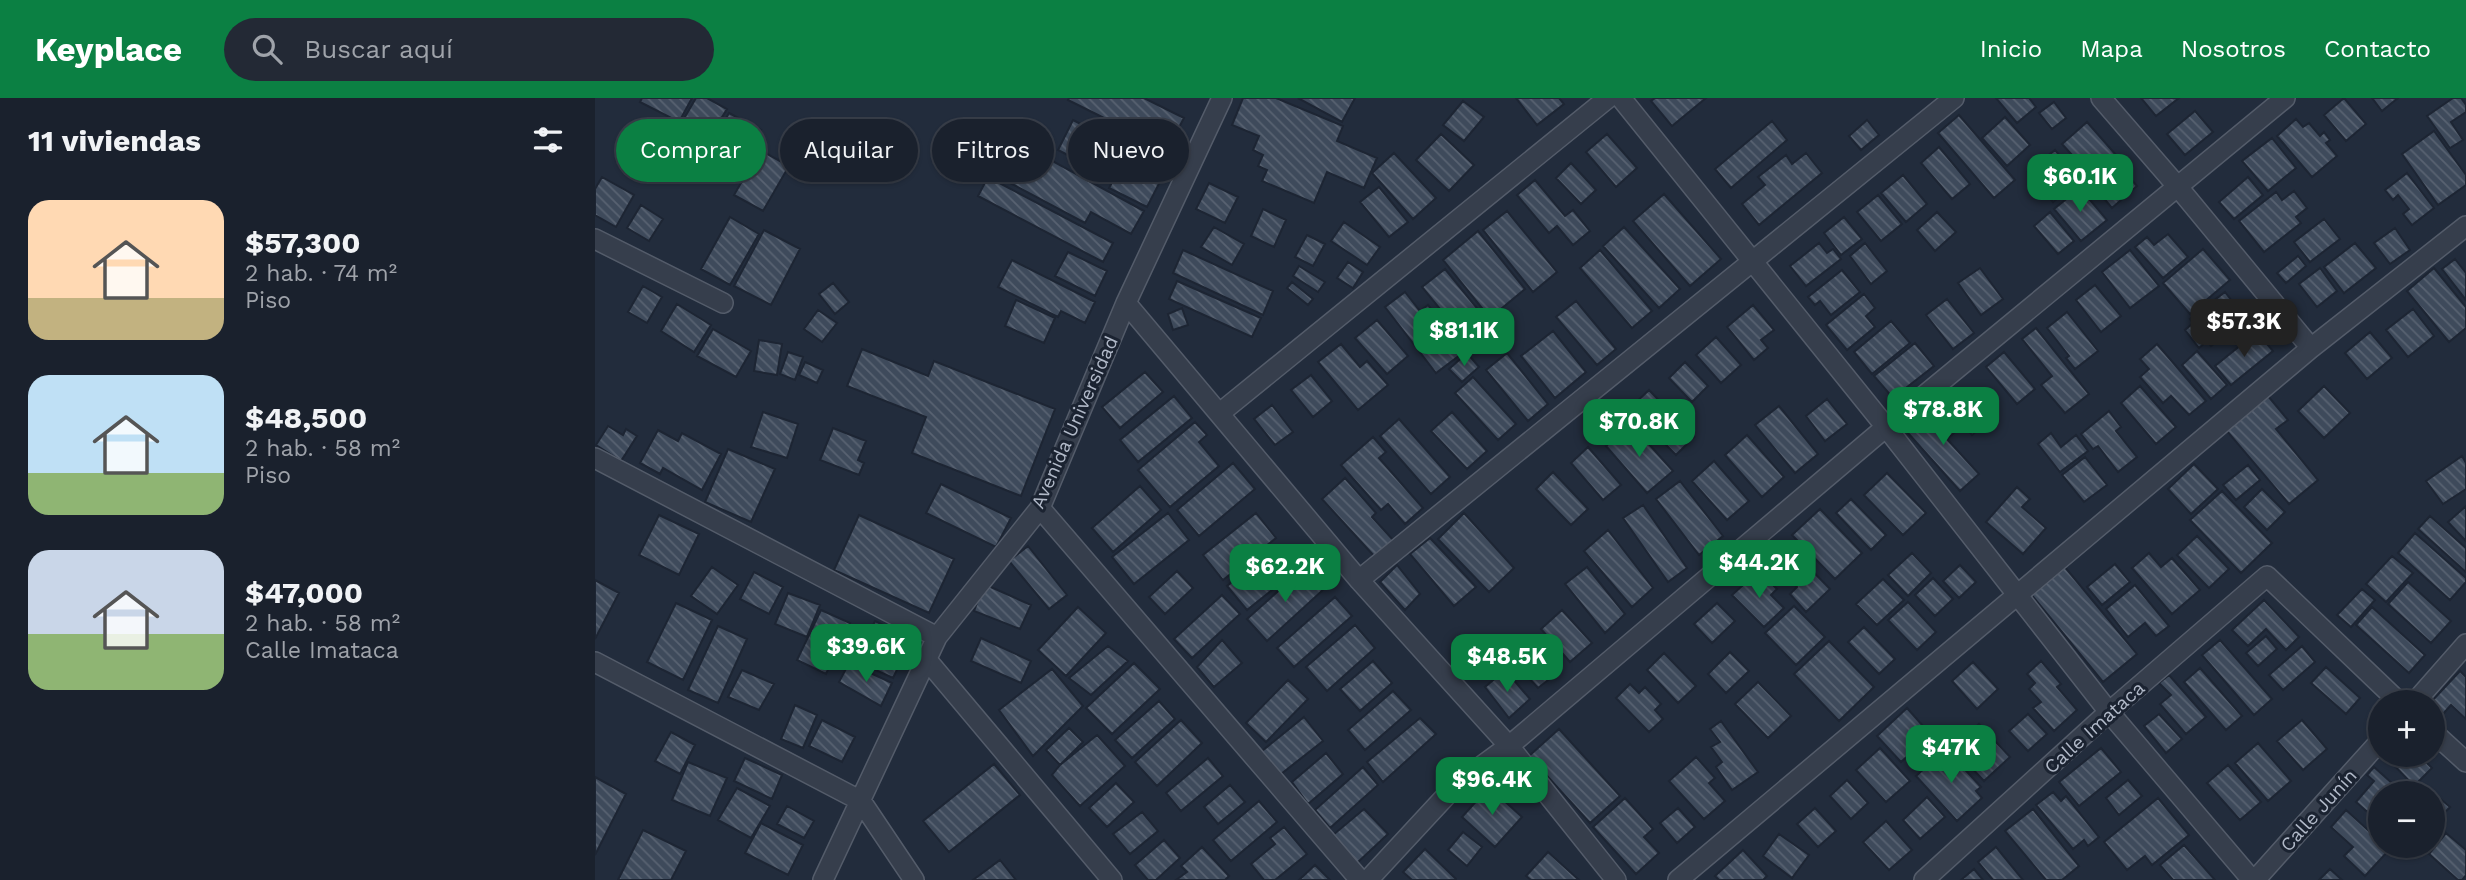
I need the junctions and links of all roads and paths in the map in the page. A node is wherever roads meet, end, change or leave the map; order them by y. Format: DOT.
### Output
graph roads {
  1 [pos="1222,98"];
  2 [pos="1954,98"];
  3 [pos="2101,98"];
  4 [pos="2285,98"];
  5 [pos="1621,99"];
  6 [pos="2178,187"];
  7 [pos="2466,226"];
  8 [pos="595,239"];
  9 [pos="1753,262"];
  10 [pos="723,303"];
  11 [pos="1126,303"];
  12 [pos="2311,348"];
  13 [pos="1220,414"];
  14 [pos="1886,427"];
  15 [pos="595,458"];
  16 [pos="1039,508"];
  17 [pos="1359,580"];
  18 [pos="2017,593"];
  19 [pos="937,637"];
  20 [pos="2466,644"];
  21 [pos="927,660"];
  22 [pos="595,662"];
  23 [pos="2386,690"];
  24 [pos="2426,690"];
  25 [pos="2109,712"];
  26 [pos="2445,743"];
  27 [pos="1509,746"];
  28 [pos="2368,754"];
  29 [pos="2466,762"];
  30 [pos="861,801"];
  31 [pos="823,880"];
  32 [pos="914,880"];
  33 [pos="1112,880"];
  34 [pos="1360,880"];
  35 [pos="1368,880"];
  36 [pos="1616,880"];
  37 [pos="1678,880"];
  38 [pos="1924,880"];
  39 [pos="2254,880"];
  1 -- 11 [label="street, Avenida Universidad"];
  2 -- 9 [label="street"];
  3 -- 6 [label="street"];
  4 -- 6 [label="street"];
  5 -- 9 [label="street"];
  5 -- 13 [label="street"];
  6 -- 12 [label="street"];
  6 -- 14 [label="street"];
  7 -- 12 [label="street"];
  8 -- 10 [label="street"];
  9 -- 14 [label="street"];
  9 -- 17 [label="street"];
  11 -- 13 [label="street"];
  11 -- 16 [label="street, Avenida Universidad"];
  12 -- 18 [label="street"];
  13 -- 17 [label="street"];
  14 -- 18 [label="street"];
  14 -- 27 [label="street"];
  15 -- 19 [label="street"];
  16 -- 19 [label="street, Avenida Universidad"];
  16 -- 34 [label="street"];
  17 -- 27 [label="street"];
  18 -- 25 [label="street"];
  18 -- 37 [label="street"];
  19 -- 21 [label="street, Avenida Universidad"];
  20 -- 24 [label="street"];
  21 -- 30 [label="street, Avenida Universidad"];
  21 -- 33 [label="street"];
  22 -- 30 [label="street"];
  23 -- 25 [label="street, Calle Imataca"];
  25 -- 38 [label="street, Calle Imataca"];
  25 -- 39 [label="street"];
  26 -- 29 [label="street"];
  27 -- 35 [label="street"];
  27 -- 36 [label="street"];
  28 -- 39 [label="street, Calle Junín"];
  30 -- 31 [label="street, Avenida Universidad"];
  30 -- 32 [label="street"];
}
